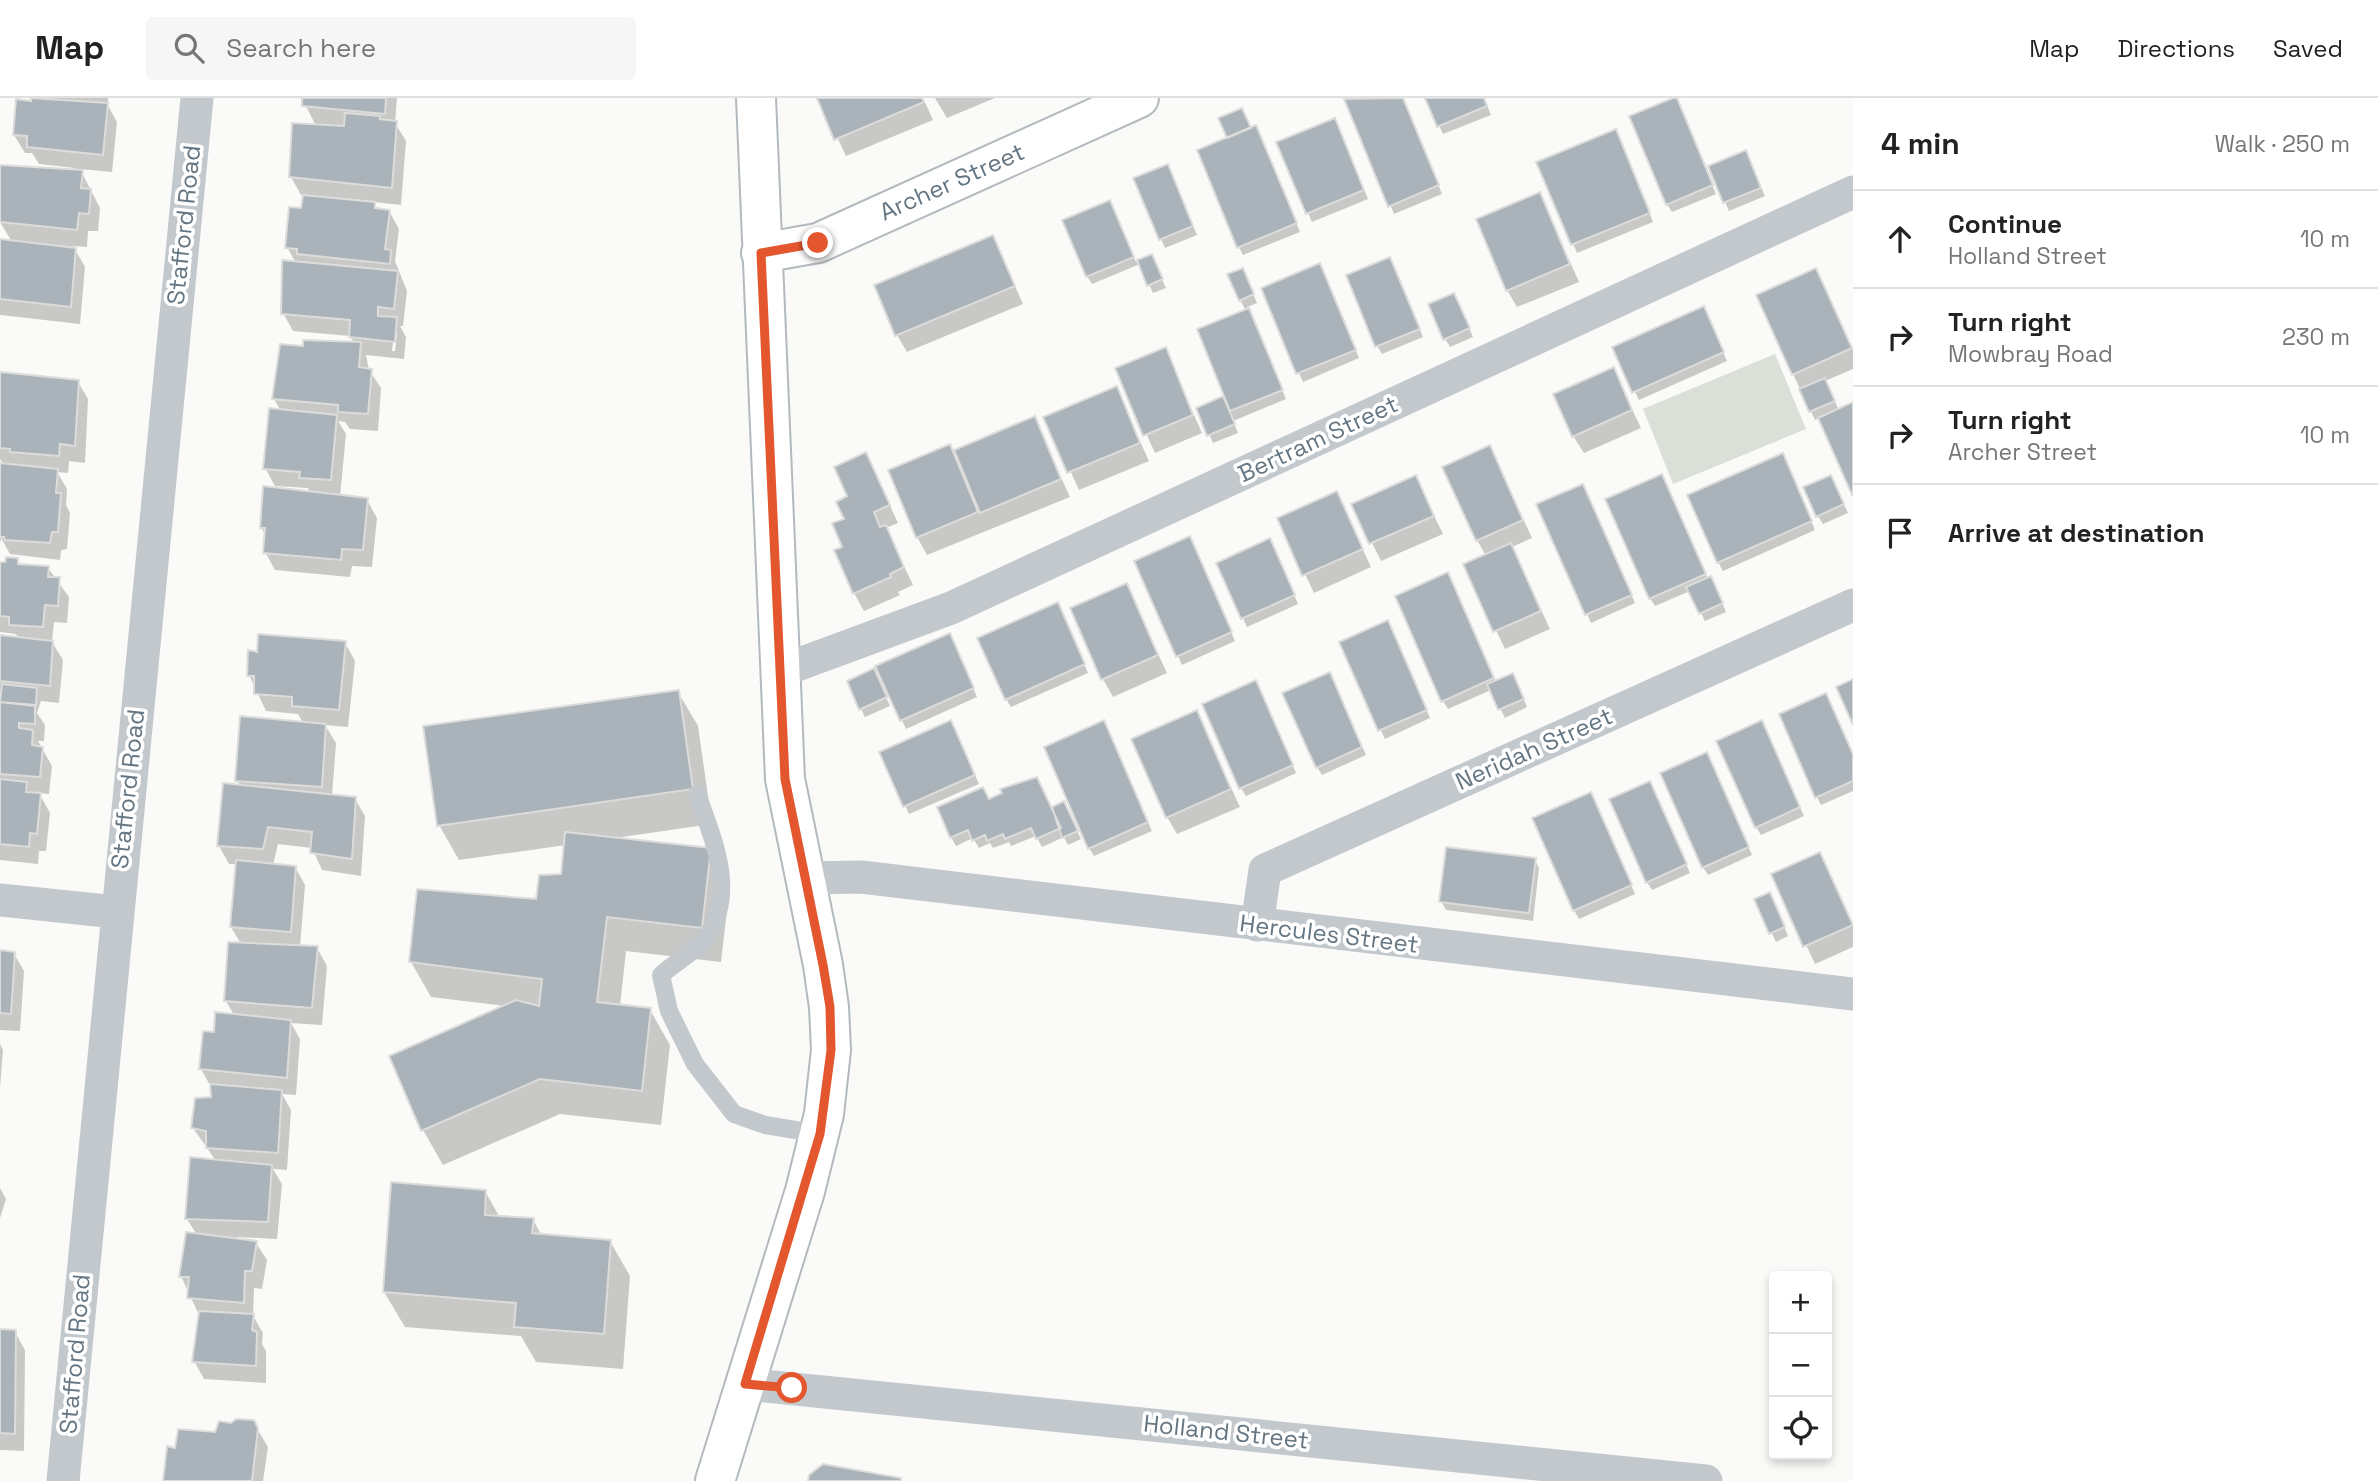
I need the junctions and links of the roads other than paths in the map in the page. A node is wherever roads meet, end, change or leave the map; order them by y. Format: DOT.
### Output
graph roads {
  1 [pos="197,98"];
  2 [pos="755,98"];
  3 [pos="1139,98"];
  4 [pos="1853,192"];
  5 [pos="761,253"];
  6 [pos="1853,605"];
  7 [pos="778,672"];
  8 [pos="697,794"];
  9 [pos="804,878"];
  10 [pos="0,900"];
  11 [pos="116,912"];
  12 [pos="1257,925"];
  13 [pos="1853,994"];
  14 [pos="820,1134"];
  15 [pos="745,1384"];
  16 [pos="63,1481"];
  17 [pos="715,1481"];
  18 [pos="1706,1481"];
  1 -- 11 [label="street, Stafford Road"];
  2 -- 5 [label="main road"];
  3 -- 5 [label="main road, Archer Street"];
  4 -- 7 [label="street, Bertram Street"];
  5 -- 7 [label="main road"];
  6 -- 12 [label="street, Neridah Street"];
  7 -- 9 [label="main road"];
  8 -- 14 [label="lane"];
  9 -- 12 [label="street, Hercules Street"];
  9 -- 14 [label="main road"];
  10 -- 11 [label="street"];
  11 -- 16 [label="street, Stafford Road"];
  12 -- 13 [label="street, Hercules Street"];
  14 -- 15 [label="main road"];
  15 -- 17 [label="main road"];
  15 -- 18 [label="street, Holland Street"];
}
